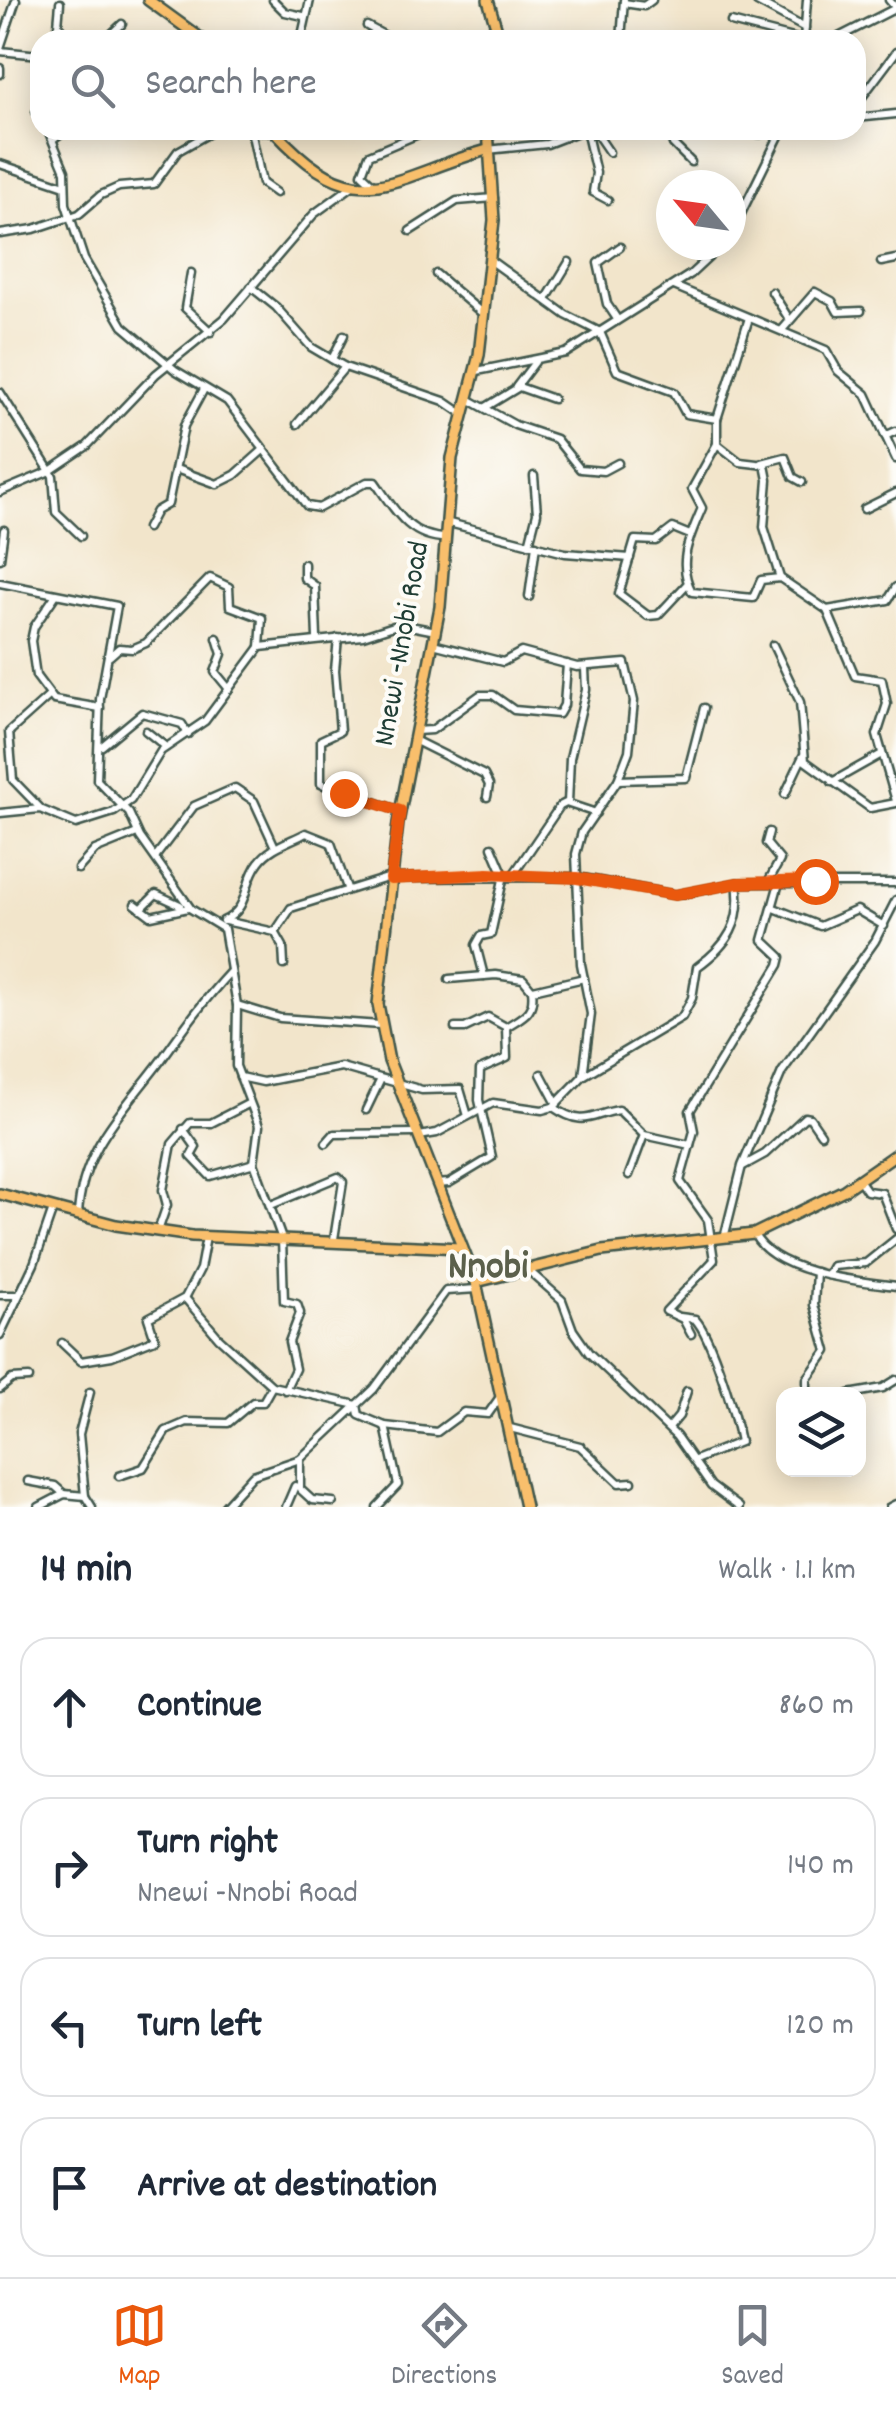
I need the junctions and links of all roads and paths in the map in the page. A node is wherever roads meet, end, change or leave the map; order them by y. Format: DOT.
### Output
graph roads {
  1 [pos="16,0"];
  2 [pos="148,0"];
  3 [pos="273,0"];
  4 [pos="310,0"];
  5 [pos="488,0"];
  6 [pos="652,0"];
  7 [pos="807,0"];
  8 [pos="890,0"];
  9 [pos="624,2"];
  10 [pos="757,2"];
  11 [pos="60,3"];
  12 [pos="304,16"];
  13 [pos="731,22"];
  14 [pos="122,24"];
  15 [pos="368,26"];
  16 [pos="805,28"];
  17 [pos="62,30"];
  18 [pos="116,30"];
  19 [pos="189,30"];
  20 [pos="302,30"];
  21 [pos="375,30"];
  22 [pos="497,30"];
  23 [pos="621,30"];
  24 [pos="763,30"];
  25 [pos="853,30"];
  26 [pos="0,50"];
  27 [pos="896,52"];
  28 [pos="30,54"];
  29 [pos="866,98"];
  30 [pos="866,113"];
  31 [pos="896,114"];
  32 [pos="54,140"];
  33 [pos="198,140"];
  34 [pos="252,140"];
  35 [pos="284,140"];
  36 [pos="404,140"];
  37 [pos="488,140"];
  38 [pos="558,140"];
  39 [pos="589,140"];
  40 [pos="597,140"];
  41 [pos="672,140"];
  42 [pos="776,140"];
  43 [pos="487,150"];
  44 [pos="609,152"];
  45 [pos="691,162"];
  46 [pos="0,164"];
  47 [pos="375,186"];
  48 [pos="66,187"];
  49 [pos="352,187"];
  50 [pos="276,194"];
  51 [pos="494,198"];
  52 [pos="608,200"];
  53 [pos="746,203"];
  54 [pos="69,216"];
  55 [pos="410,232"];
  56 [pos="0,234"];
  57 [pos="620,247"];
  58 [pos="896,259"];
  59 [pos="490,260"];
  60 [pos="704,260"];
  61 [pos="569,262"];
  62 [pos="880,262"];
  63 [pos="191,273"];
  64 [pos="436,274"];
  65 [pos="674,286"];
  66 [pos="252,287"];
  67 [pos="772,292"];
  68 [pos="547,298"];
  69 [pos="860,310"];
  70 [pos="484,315"];
  71 [pos="748,318"];
  72 [pos="617,319"];
  73 [pos="788,319"];
  74 [pos="782,330"];
  75 [pos="211,332"];
  76 [pos="600,332"];
  77 [pos="344,334"];
  78 [pos="332,359"];
  79 [pos="535,362"];
  80 [pos="168,364"];
  81 [pos="345,367"];
  82 [pos="477,370"];
  83 [pos="516,388"];
  84 [pos="204,389"];
  85 [pos="0,392"];
  86 [pos="468,400"];
  87 [pos="552,400"];
  88 [pos="9,404"];
  89 [pos="485,407"];
  90 [pos="0,410"];
  91 [pos="462,414"];
  92 [pos="717,419"];
  93 [pos="298,424"];
  94 [pos="896,430"];
  95 [pos="884,436"];
  96 [pos="717,444"];
  97 [pos="262,451"];
  98 [pos="896,459"];
  99 [pos="618,463"];
  100 [pos="762,463"];
  101 [pos="176,470"];
  102 [pos="50,471"];
  103 [pos="534,476"];
  104 [pos="802,482"];
  105 [pos="0,492"];
  106 [pos="896,493"];
  107 [pos="864,509"];
  108 [pos="449,523"];
  109 [pos="148,528"];
  110 [pos="4,530"];
  111 [pos="690,535"];
  112 [pos="81,536"];
  113 [pos="448,538"];
  114 [pos="532,545"];
  115 [pos="630,558"];
  116 [pos="0,559"];
  117 [pos="304,564"];
  118 [pos="780,578"];
  119 [pos="0,583"];
  120 [pos="688,584"];
  121 [pos="896,587"];
  122 [pos="55,596"];
  123 [pos="529,597"];
  124 [pos="827,610"];
  125 [pos="436,631"];
  126 [pos="217,638"];
  127 [pos="317,638"];
  128 [pos="338,638"];
  129 [pos="433,644"];
  130 [pos="774,645"];
  131 [pos="260,647"];
  132 [pos="110,656"];
  133 [pos="567,664"];
  134 [pos="585,668"];
  135 [pos="229,689"];
  136 [pos="48,697"];
  137 [pos="100,708"];
  138 [pos="704,708"];
  139 [pos="146,731"];
  140 [pos="188,734"];
  141 [pos="415,735"];
  142 [pos="102,747"];
  143 [pos="166,747"];
  144 [pos="880,755"];
  145 [pos="803,756"];
  146 [pos="893,778"];
  147 [pos="618,780"];
  148 [pos="832,782"];
  149 [pos="786,794"];
  150 [pos="487,797"];
  151 [pos="896,802"];
  152 [pos="568,803"];
  153 [pos="123,807"];
  154 [pos="40,809"];
  155 [pos="400,811"];
  156 [pos="0,813"];
  157 [pos="596,813"];
  158 [pos="137,832"];
  159 [pos="769,832"];
  160 [pos="275,847"];
  161 [pos="492,848"];
  162 [pos="156,856"];
  163 [pos="78,869"];
  164 [pos="508,875"];
  165 [pos="577,878"];
  166 [pos="391,879"];
  167 [pos="768,882"];
  168 [pos="737,883"];
  169 [pos="780,883"];
  170 [pos="896,884"];
  171 [pos="346,888"];
  172 [pos="896,900"];
  173 [pos="188,908"];
  174 [pos="774,908"];
  175 [pos="221,921"];
  176 [pos="884,926"];
  177 [pos="275,932"];
  178 [pos="284,964"];
  179 [pos="230,972"];
  180 [pos="484,976"];
  181 [pos="584,978"];
  182 [pos="449,979"];
  183 [pos="532,990"];
  184 [pos="237,1005"];
  185 [pos="380,1025"];
  186 [pos="506,1027"];
  187 [pos="455,1028"];
  188 [pos="541,1074"];
  189 [pos="583,1076"];
  190 [pos="240,1077"];
  191 [pos="380,1082"];
  192 [pos="398,1084"];
  193 [pos="248,1104"];
  194 [pos="555,1106"];
  195 [pos="480,1108"];
  196 [pos="366,1110"];
  197 [pos="468,1116"];
  198 [pos="183,1129"];
  199 [pos="821,1134"];
  200 [pos="417,1135"];
  201 [pos="644,1135"];
  202 [pos="326,1143"];
  203 [pos="690,1145"];
  204 [pos="896,1154"];
  205 [pos="254,1163"];
  206 [pos="742,1166"];
  207 [pos="629,1175"];
  208 [pos="860,1181"];
  209 [pos="436,1184"];
  210 [pos="0,1194"];
  211 [pos="271,1205"];
  212 [pos="53,1209"];
  213 [pos="78,1216"];
  214 [pos="896,1229"];
  215 [pos="158,1231"];
  216 [pos="754,1234"];
  217 [pos="206,1236"];
  218 [pos="282,1239"];
  219 [pos="718,1239"];
  220 [pos="334,1240"];
  221 [pos="896,1240"];
  222 [pos="456,1243"];
  223 [pos="528,1270"];
  224 [pos="816,1272"];
  225 [pos="828,1275"];
  226 [pos="477,1286"];
  227 [pos="896,1286"];
  228 [pos="0,1295"];
  229 [pos="18,1295"];
  230 [pos="185,1298"];
  231 [pos="680,1317"];
  232 [pos="691,1334"];
  233 [pos="0,1335"];
  234 [pos="62,1343"];
  235 [pos="29,1378"];
  236 [pos="896,1380"];
  237 [pos="272,1386"];
  238 [pos="808,1387"];
  239 [pos="0,1389"];
  240 [pos="286,1390"];
  241 [pos="687,1391"];
  242 [pos="866,1391"];
  243 [pos="90,1392"];
  244 [pos="502,1394"];
  245 [pos="357,1405"];
  246 [pos="384,1426"];
  247 [pos="510,1428"];
  248 [pos="668,1428"];
  249 [pos="300,1460"];
  250 [pos="695,1460"];
  251 [pos="120,1476"];
  252 [pos="28,1481"];
  253 [pos="632,1482"];
  254 [pos="296,1483"];
  255 [pos="64,1494"];
  256 [pos="85,1496"];
  257 [pos="332,1502"];
  258 [pos="311,1504"];
  259 [pos="39,1507"];
  260 [pos="92,1507"];
  261 [pos="224,1507"];
  262 [pos="286,1507"];
  263 [pos="377,1507"];
  264 [pos="525,1507"];
  265 [pos="739,1507"];
  1 -- 26 [label="street"];
  2 -- 19 [label="main road"];
  3 -- 12 [label="street"];
  4 -- 12 [label="street"];
  5 -- 22 [label="main road"];
  6 -- 9 [label="street"];
  7 -- 16 [label="street"];
  8 -- 25 [label="street"];
  9 -- 23 [label="street"];
  10 -- 16 [label="street"];
  11 -- 17 [label="street"];
  12 -- 20 [label="street"];
  13 -- 24 [label="street"];
  14 -- 18 [label="street"];
  15 -- 21 [label="street"];
  26 -- 28 [label="street"];
  27 -- 29 [label="street"];
  30 -- 31 [label="street"];
  32 -- 48 [label="street"];
  33 -- 54 [label="street"];
  34 -- 50 [label="street"];
  35 -- 49 [label="main road"];
  36 -- 47 [label="street"];
  37 -- 43 [label="main road, Nnewi -Nnobi Road"];
  38 -- 43 [label="street"];
  39 -- 52 [label="street"];
  40 -- 44 [label="street"];
  41 -- 45 [label="street"];
  42 -- 53 [label="street"];
  43 -- 47 [label="main road"];
  43 -- 51 [label="main road, Nnewi -Nnobi Road"];
  46 -- 48 [label="street"];
  47 -- 49 [label="main road"];
  48 -- 54 [label="street"];
  49 -- 66 [label="street"];
  51 -- 55 [label="street"];
  51 -- 59 [label="main road, Nnewi -Nnobi Road"];
  54 -- 56 [label="street"];
  54 -- 80 [label="street"];
  57 -- 72 [label="street"];
  58 -- 62 [label="street"];
  59 -- 68 [label="street"];
  59 -- 70 [label="main road, Nnewi -Nnobi Road"];
  60 -- 65 [label="street"];
  61 -- 68 [label="street"];
  63 -- 75 [label="street"];
  64 -- 70 [label="street"];
  65 -- 71 [label="street"];
  65 -- 72 [label="street"];
  66 -- 75 [label="street"];
  66 -- 78 [label="street"];
  67 -- 73 [label="street"];
  68 -- 76 [label="street"];
  69 -- 73 [label="street"];
  70 -- 82 [label="main road, Nnewi -Nnobi Road"];
  71 -- 74 [label="street"];
  71 -- 92 [label="street"];
  72 -- 76 [label="street"];
  73 -- 74 [label="street"];
  74 -- 95 [label="street"];
  75 -- 80 [label="street"];
  76 -- 79 [label="street"];
  76 -- 92 [label="street"];
  77 -- 78 [label="street"];
  78 -- 81 [label="street"];
  79 -- 82 [label="street"];
  79 -- 83 [label="street"];
  80 -- 84 [label="street"];
  80 -- 102 [label="street"];
  81 -- 91 [label="street"];
  81 -- 93 [label="street"];
  82 -- 86 [label="main road, Nnewi -Nnobi Road"];
  83 -- 87 [label="street"];
  83 -- 89 [label="street"];
  84 -- 97 [label="street"];
  84 -- 101 [label="street"];
  85 -- 88 [label="street"];
  86 -- 89 [label="street"];
  86 -- 91 [label="main road, Nnewi -Nnobi Road"];
  88 -- 90 [label="street"];
  88 -- 102 [label="street"];
  89 -- 99 [label="street"];
  91 -- 108 [label="main road, Nnewi -Nnobi Road"];
  92 -- 96 [label="street"];
  94 -- 95 [label="street"];
  95 -- 98 [label="street"];
  96 -- 100 [label="street"];
  96 -- 111 [label="street"];
  97 -- 101 [label="street"];
  97 -- 113 [label="street"];
  100 -- 104 [label="street"];
  100 -- 118 [label="street"];
  101 -- 109 [label="street"];
  102 -- 105 [label="street"];
  102 -- 112 [label="street"];
  103 -- 114 [label="street"];
  106 -- 107 [label="street"];
  108 -- 113 [label="main road, Nnewi -Nnobi Road"];
  108 -- 114 [label="street"];
  110 -- 116 [label="street"];
  111 -- 115 [label="street"];
  111 -- 120 [label="street"];
  113 -- 125 [label="main road, Nnewi -Nnobi Road"];
  114 -- 115 [label="street"];
  114 -- 123 [label="street"];
  115 -- 120 [label="street"];
  117 -- 127 [label="street"];
  118 -- 120 [label="street"];
  118 -- 124 [label="street"];
  119 -- 122 [label="street"];
  121 -- 124 [label="street"];
  122 -- 132 [label="street"];
  122 -- 136 [label="street"];
  124 -- 144 [label="street"];
  125 -- 128 [label="street"];
  125 -- 129 [label="main road, Nnewi -Nnobi Road"];
  126 -- 135 [label="street"];
  127 -- 128 [label="street"];
  127 -- 131 [label="street"];
  128 -- 155 [label="street"];
  129 -- 133 [label="street"];
  129 -- 141 [label="main road, Nnewi -Nnobi Road"];
  130 -- 145 [label="street"];
  131 -- 132 [label="street"];
  131 -- 135 [label="street"];
  132 -- 137 [label="street"];
  133 -- 134 [label="street"];
  133 -- 141 [label="street"];
  134 -- 147 [label="street"];
  134 -- 152 [label="street"];
  135 -- 140 [label="street"];
  136 -- 137 [label="street"];
  136 -- 154 [label="street"];
  137 -- 142 [label="street"];
  138 -- 147 [label="street"];
  139 -- 143 [label="street"];
  140 -- 142 [label="street"];
  140 -- 143 [label="street"];
  141 -- 150 [label="street"];
  141 -- 155 [label="main road, Nnewi -Nnobi Road"];
  142 -- 153 [label="street"];
  143 -- 153 [label="street"];
  144 -- 146 [label="street"];
  144 -- 148 [label="street"];
  145 -- 148 [label="street"];
  145 -- 149 [label="street"];
  146 -- 151 [label="street"];
  147 -- 157 [label="street"];
  148 -- 151 [label="street"];
  152 -- 157 [label="street"];
  152 -- 164 [label="street"];
  153 -- 154 [label="street"];
  153 -- 158 [label="street"];
  154 -- 156 [label="street"];
  155 -- 166 [label="main road, Nnewi -Nnobi Road"];
  157 -- 165 [label="street"];
  158 -- 162 [label="street"];
  158 -- 163 [label="street"];
  159 -- 167 [label="street"];
  160 -- 162 [label="street"];
  160 -- 171 [label="street"];
  160 -- 175 [label="street"];
  161 -- 164 [label="street"];
  162 -- 173 [label="street"];
  164 -- 165 [label="street"];
  164 -- 166 [label="street"];
  164 -- 180 [label="street"];
  165 -- 168 [label="street"];
  165 -- 181 [label="street"];
  166 -- 171 [label="street"];
  166 -- 185 [label="main road, Nnewi -Nnobi Road"];
  167 -- 168 [label="street"];
  167 -- 169 [label="street"];
  168 -- 189 [label="street"];
  169 -- 170 [label="street"];
  169 -- 174 [label="street"];
  171 -- 177 [label="street"];
  172 -- 176 [label="street"];
  173 -- 173 [label="street"];
  173 -- 175 [label="street"];
  174 -- 176 [label="street"];
  174 -- 203 [label="street"];
  175 -- 177 [label="street"];
  175 -- 179 [label="street"];
  176 -- 206 [label="street"];
  177 -- 178 [label="street"];
  179 -- 184 [label="street"];
  179 -- 213 [label="street"];
  180 -- 182 [label="street"];
  180 -- 183 [label="street"];
  181 -- 183 [label="street"];
  181 -- 189 [label="street"];
  183 -- 186 [label="street"];
  184 -- 185 [label="street"];
  184 -- 190 [label="street"];
  185 -- 192 [label="main road, Nnewi -Nnobi Road"];
  186 -- 187 [label="street"];
  186 -- 195 [label="street"];
  188 -- 194 [label="street"];
  189 -- 194 [label="street"];
  190 -- 191 [label="street"];
  190 -- 193 [label="street"];
  191 -- 192 [label="street"];
  191 -- 196 [label="street"];
  192 -- 197 [label="street"];
  192 -- 200 [label="main road, Nnewi -Nnobi Road"];
  193 -- 198 [label="street"];
  193 -- 205 [label="street"];
  194 -- 195 [label="street"];
  194 -- 201 [label="street"];
  195 -- 197 [label="street"];
  195 -- 209 [label="street"];
  197 -- 200 [label="street"];
  198 -- 205 [label="street"];
  198 -- 215 [label="street"];
  199 -- 206 [label="street"];
  200 -- 202 [label="street"];
  200 -- 209 [label="main road, Nnewi -Nnobi Road"];
  201 -- 203 [label="street"];
  201 -- 207 [label="street"];
  203 -- 219 [label="street"];
  204 -- 208 [label="main road"];
  205 -- 211 [label="street"];
  206 -- 219 [label="street"];
  208 -- 214 [label="street"];
  208 -- 216 [label="main road"];
  209 -- 222 [label="main road, Nnewi -Nnobi Road"];
  210 -- 212 [label="main road"];
  211 -- 218 [label="street"];
  211 -- 220 [label="street"];
  212 -- 213 [label="main road"];
  212 -- 229 [label="street"];
  213 -- 215 [label="main road"];
  215 -- 217 [label="main road"];
  216 -- 219 [label="main road"];
  216 -- 224 [label="street"];
  217 -- 218 [label="main road"];
  217 -- 230 [label="street"];
  218 -- 220 [label="main road"];
  218 -- 240 [label="street"];
  219 -- 223 [label="main road"];
  219 -- 231 [label="street"];
  220 -- 222 [label="main road"];
  221 -- 225 [label="street"];
  222 -- 226 [label="main road, Nnewi -Nnobi Road"];
  223 -- 226 [label="main road"];
  223 -- 248 [label="street"];
  224 -- 225 [label="street"];
  224 -- 238 [label="street"];
  225 -- 227 [label="street"];
  226 -- 244 [label="main road, Nnewi -Nnobi Road"];
  226 -- 245 [label="street"];
  228 -- 229 [label="street"];
  229 -- 233 [label="street"];
  230 -- 234 [label="street"];
  230 -- 237 [label="street"];
  231 -- 232 [label="street"];
  231 -- 250 [label="street"];
  235 -- 239 [label="street"];
  236 -- 242 [label="street"];
  237 -- 240 [label="street"];
  237 -- 251 [label="street"];
  240 -- 245 [label="street"];
  241 -- 248 [label="street"];
  243 -- 256 [label="street"];
  244 -- 246 [label="street"];
  244 -- 247 [label="main road, Nnewi -Nnobi Road"];
  245 -- 246 [label="street"];
  245 -- 249 [label="street"];
  246 -- 263 [label="street"];
  247 -- 253 [label="street"];
  247 -- 264 [label="main road, Nnewi -Nnobi Road"];
  248 -- 250 [label="street"];
  249 -- 254 [label="street"];
  249 -- 261 [label="street"];
  250 -- 265 [label="street"];
  252 -- 255 [label="street"];
  254 -- 258 [label="street"];
  254 -- 262 [label="street"];
  255 -- 256 [label="street"];
  255 -- 259 [label="street"];
  256 -- 260 [label="street"];
  257 -- 258 [label="street"];
}
